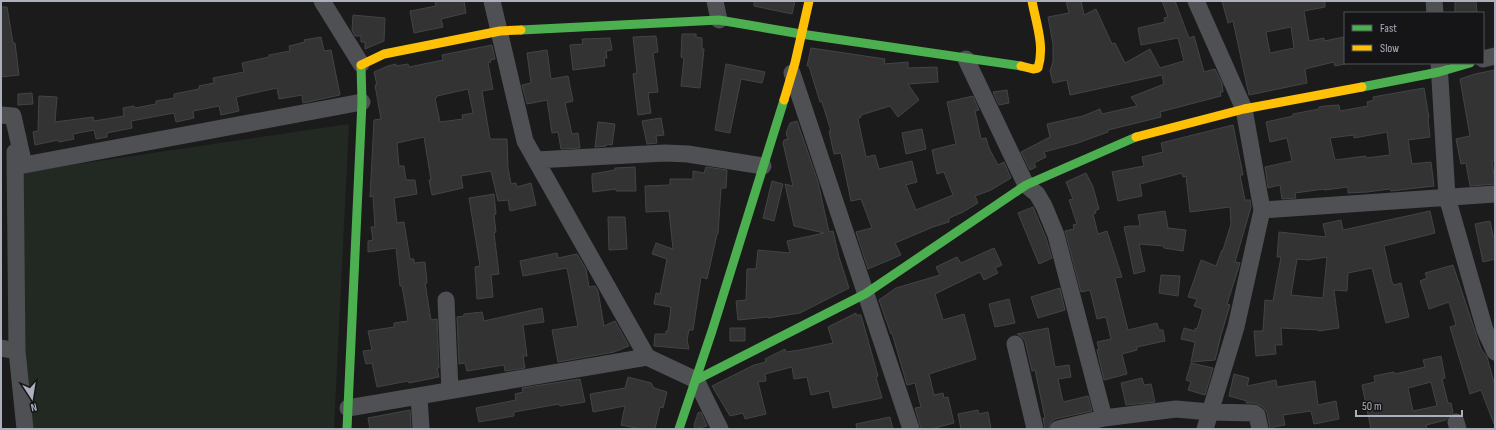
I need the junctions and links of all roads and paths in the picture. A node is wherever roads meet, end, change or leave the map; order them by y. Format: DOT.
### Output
graph roads {
  1 [pos="322,1"];
  2 [pos="492,1"];
  3 [pos="715,1"];
  4 [pos="809,1"];
  5 [pos="1032,1"];
  6 [pos="1196,1"];
  7 [pos="1434,1"];
  8 [pos="1435,12"];
  9 [pos="718,20"];
  10 [pos="500,31"];
  11 [pos="801,34"];
  12 [pos="1495,56"];
  13 [pos="966,59"];
  14 [pos="1484,59"];
  15 [pos="361,64"];
  16 [pos="1462,64"];
  17 [pos="1439,67"];
  18 [pos="792,73"];
  19 [pos="362,102"];
  20 [pos="1244,109"];
  21 [pos="1,115"];
  22 [pos="15,125"];
  23 [pos="536,160"];
  24 [pos="763,166"];
  25 [pos="1026,185"];
  26 [pos="1495,194"];
  27 [pos="1447,197"];
  28 [pos="1262,210"];
  29 [pos="865,294"];
  30 [pos="446,300"];
  31 [pos="1015,344"];
  32 [pos="9,350"];
  33 [pos="1495,352"];
  34 [pos="647,357"];
  35 [pos="696,380"];
  36 [pos="450,390"];
  37 [pos="419,396"];
  38 [pos="348,408"];
  39 [pos="1210,412"];
  40 [pos="1104,418"];
  41 [pos="25,429"];
  42 [pos="347,429"];
  43 [pos="421,429"];
  44 [pos="679,429"];
  45 [pos="720,429"];
  46 [pos="911,429"];
  47 [pos="1035,429"];
  48 [pos="1058,429"];
  49 [pos="1205,429"];
  50 [pos="1260,429"];
  1 -- 15 [label="street"];
  2 -- 10 [label="street"];
  3 -- 9 [label="street"];
  4 -- 11 [label="main road"];
  5 -- 13 [label="main road"];
  6 -- 20 [label="street"];
  7 -- 8 [label="street"];
  9 -- 10 [label="main road"];
  9 -- 11 [label="main road"];
  10 -- 15 [label="main road"];
  10 -- 23 [label="street"];
  11 -- 13 [label="main road"];
  11 -- 18 [label="main road"];
  12 -- 14 [label="street"];
  13 -- 25 [label="street"];
  15 -- 19 [label="main road"];
  16 -- 17 [label="main road"];
  17 -- 20 [label="main road"];
  17 -- 27 [label="street"];
  18 -- 24 [label="main road"];
  18 -- 29 [label="street"];
  19 -- 22 [label="street"];
  19 -- 38 [label="main road"];
  20 -- 25 [label="main road"];
  20 -- 28 [label="street"];
  21 -- 22 [label="street"];
  22 -- 32 [label="street"];
  23 -- 24 [label="street"];
  23 -- 34 [label="street"];
  24 -- 35 [label="main road"];
  25 -- 29 [label="main road"];
  25 -- 40 [label="street"];
  26 -- 27 [label="street"];
  27 -- 28 [label="street"];
  27 -- 33 [label="street"];
  28 -- 39 [label="street"];
  29 -- 35 [label="main road"];
  29 -- 46 [label="street"];
  30 -- 36 [label="street"];
  31 -- 47 [label="street"];
  32 -- 41 [label="street"];
  34 -- 35 [label="street"];
  34 -- 36 [label="street"];
  35 -- 44 [label="main road"];
  35 -- 45 [label="street"];
  36 -- 37 [label="street"];
  37 -- 38 [label="street"];
  37 -- 43 [label="street"];
  38 -- 42 [label="main road"];
  39 -- 40 [label="street"];
  39 -- 49 [label="street"];
  39 -- 50 [label="street"];
  40 -- 48 [label="street"];
}
